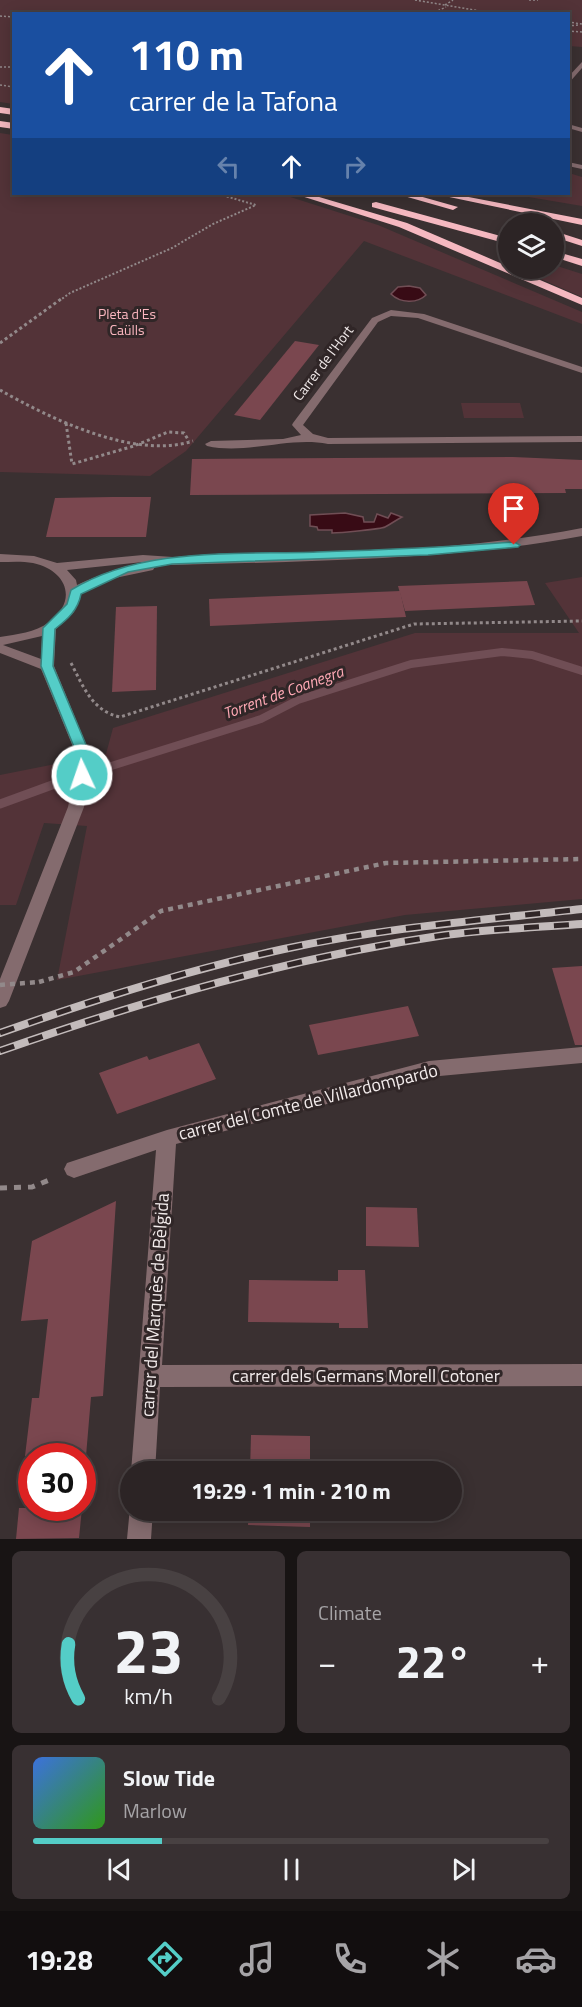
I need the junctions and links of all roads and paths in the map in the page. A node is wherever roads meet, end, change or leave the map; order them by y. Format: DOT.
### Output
graph roads {
  1 [pos="415,0"];
  2 [pos="453,0"];
  3 [pos="529,0"];
  4 [pos="538,0"];
  5 [pos="446,6"];
  6 [pos="435,12"];
  7 [pos="485,12"];
  8 [pos="582,64"];
  9 [pos="570,79"];
  10 [pos="221,195"];
  11 [pos="303,195"];
  12 [pos="335,195"];
  13 [pos="406,195"];
  14 [pos="445,195"];
  15 [pos="481,214"];
  16 [pos="582,222"];
  17 [pos="564,237"];
  18 [pos="498,238"];
  19 [pos="582,243"];
  20 [pos="564,257"];
  21 [pos="582,263"];
  22 [pos="582,302"];
  23 [pos="0,343"];
  24 [pos="582,370"];
  25 [pos="0,390"];
  26 [pos="66,423"];
  27 [pos="309,437"];
  28 [pos="582,440"];
  29 [pos="189,441"];
  30 [pos="212,444"];
  31 [pos="134,446"];
  32 [pos="582,532"];
  33 [pos="0,548"];
  34 [pos="0,558"];
  35 [pos="19,558"];
  36 [pos="172,561"];
  37 [pos="57,567"];
  38 [pos="75,592"];
  39 [pos="582,621"];
  40 [pos="49,628"];
  41 [pos="0,641"];
  42 [pos="48,642"];
  43 [pos="0,648"];
  44 [pos="47,666"];
  45 [pos="582,860"];
  46 [pos="0,985"];
  47 [pos="0,1001"];
  48 [pos="582,1055"];
  49 [pos="167,1138"];
  50 [pos="74,1169"];
  51 [pos="3,1188"];
  52 [pos="582,1375"];
  53 [pos="149,1376"];
  54 [pos="144,1461"];
  55 [pos="140,1521"];
  56 [pos="139,1539"];
  1 -- 5 [label="path"];
  2 -- 5 [label="path"];
  3 -- 4 [label="path"];
  5 -- 6 [label="path"];
  5 -- 7 [label="path"];
  8 -- 9 [label="street"];
  10 -- 23 [label="path"];
  11 -- 22 [label="highway"];
  12 -- 18 [label="highway"];
  13 -- 15 [label="highway"];
  14 -- 16 [label="highway"];
  17 -- 19 [label="highway"];
  20 -- 21 [label="highway"];
  24 -- 27 [label="street, Carrer de l'Hort"];
  25 -- 26 [label="path"];
  26 -- 31 [label="path"];
  26 -- 31 [label="path"];
  27 -- 28 [label="street"];
  27 -- 30 [label="street"];
  29 -- 30 [label="path"];
  29 -- 31 [label="path"];
  29 -- 31 [label="path"];
  32 -- 36 [label="street"];
  33 -- 35 [label="street"];
  34 -- 35 [label="street"];
  35 -- 37 [label="street"];
  36 -- 37 [label="street"];
  36 -- 38 [label="street"];
  37 -- 38 [label="street"];
  38 -- 40 [label="street"];
  39 -- 42 [label="path"];
  40 -- 41 [label="street"];
  40 -- 42 [label="street"];
  42 -- 44 [label="street"];
  43 -- 44 [label="street"];
  44 -- 47 [label="street"];
  45 -- 46 [label="path, bridge"];
  48 -- 49 [label="street, carrer del Comte de Villardompardo"];
  49 -- 50 [label="street, carrer del Comte de Villardompardo"];
  49 -- 53 [label="street, carrer del Marquès de Bèlgida"];
  50 -- 51 [label="path"];
  52 -- 53 [label="street, carrer dels Germans Morell Cotoner"];
  53 -- 54 [label="street, carrer del Marquès de Bèlgida"];
  55 -- 56 [label="street"];
}
